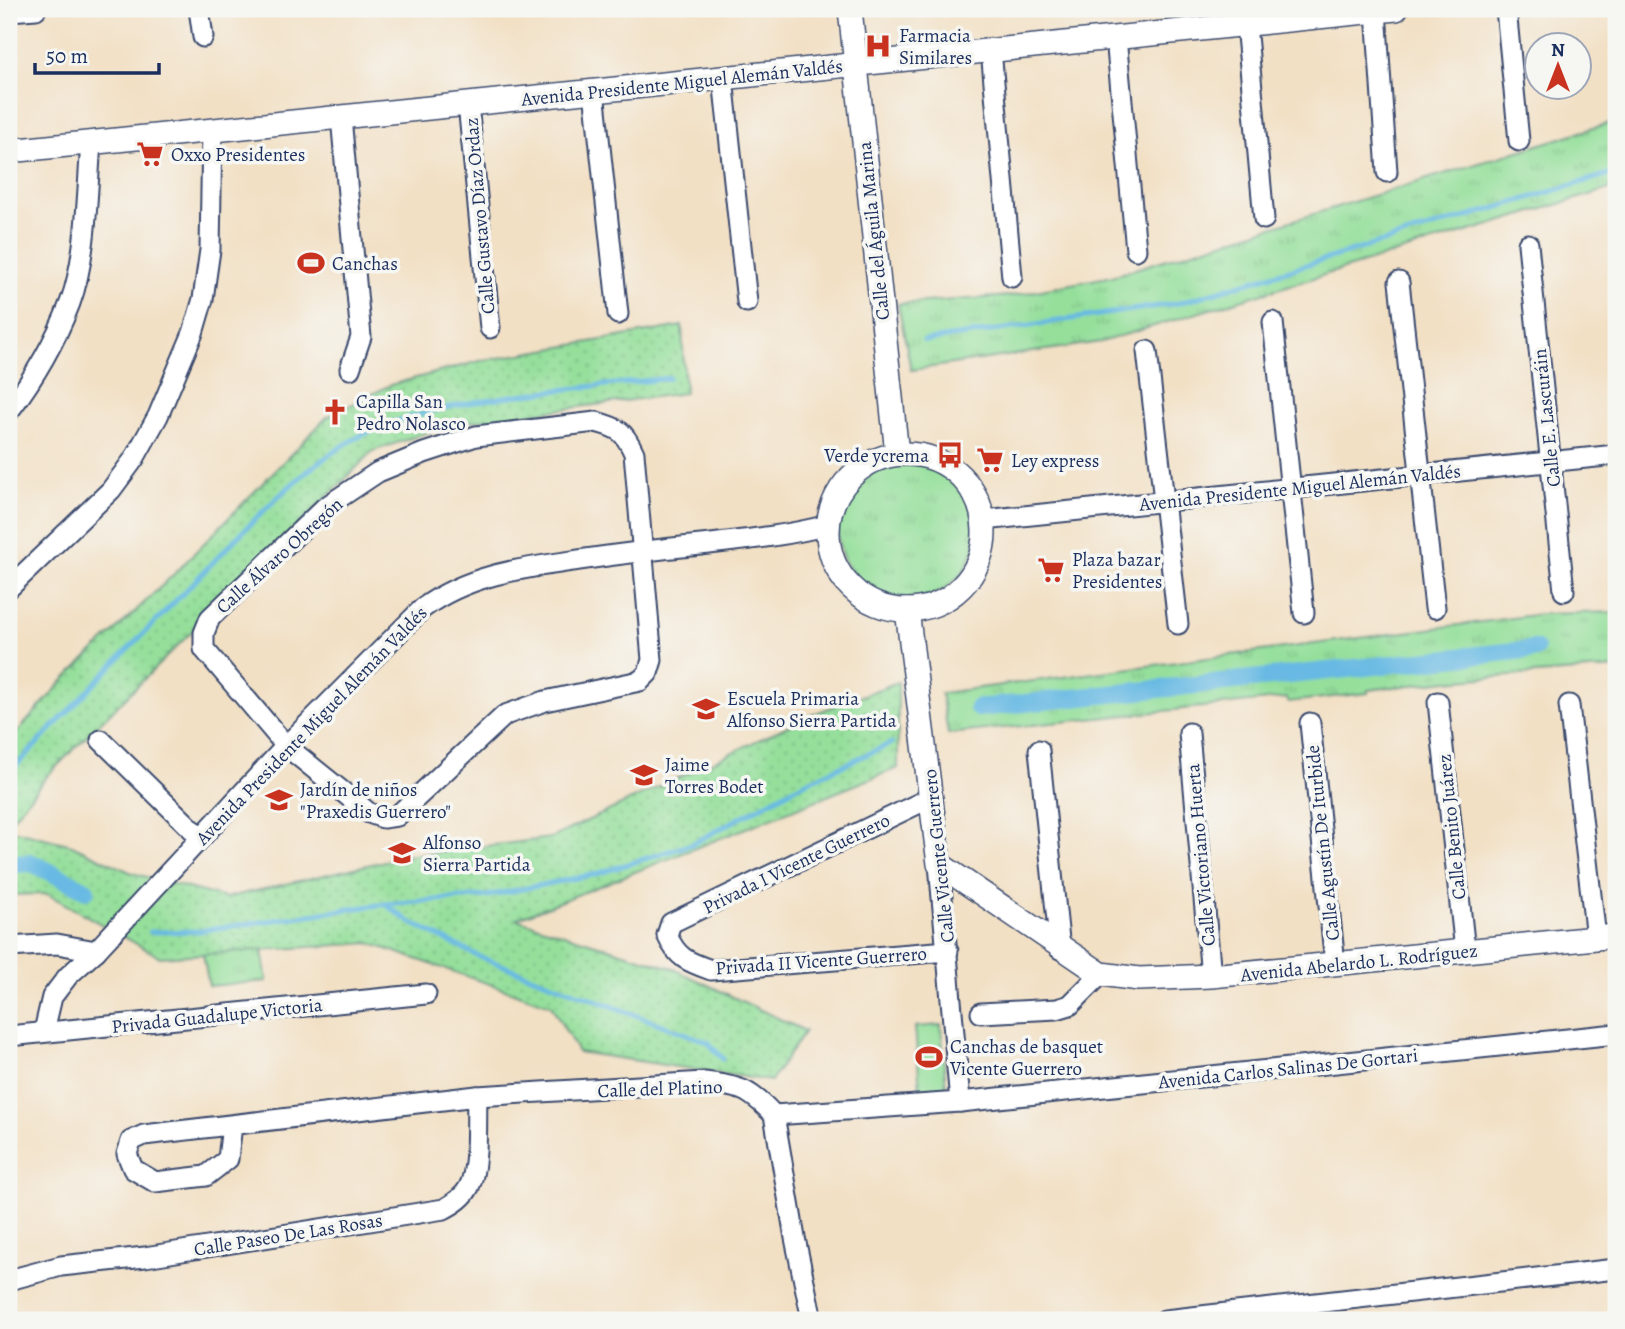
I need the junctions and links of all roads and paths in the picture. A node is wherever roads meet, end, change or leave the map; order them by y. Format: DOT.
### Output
graph roads {
  1 [pos="36,9"];
  2 [pos="199,9"];
  3 [pos="850,9"];
  4 [pos="1506,9"];
  5 [pos="1386,10"];
  6 [pos="9,11"];
  7 [pos="1246,24"];
  8 [pos="202,37"];
  9 [pos="1116,37"];
  10 [pos="992,50"];
  11 [pos="856,64"];
  12 [pos="723,78"];
  13 [pos="594,91"];
  14 [pos="468,104"];
  15 [pos="341,117"];
  16 [pos="212,130"];
  17 [pos="1519,141"];
  18 [pos="91,143"];
  19 [pos="9,151"];
  20 [pos="1387,172"];
  21 [pos="1264,219"];
  22 [pos="1528,244"];
  23 [pos="1136,250"];
  24 [pos="1012,276"];
  25 [pos="1399,282"];
  26 [pos="747,302"];
  27 [pos="618,314"];
  28 [pos="1273,322"];
  29 [pos="490,328"];
  30 [pos="1147,351"];
  31 [pos="350,369"];
  32 [pos="9,411"];
  33 [pos="897,454"];
  34 [pos="1616,454"];
  35 [pos="1550,461"];
  36 [pos="1420,474"];
  37 [pos="1291,488"];
  38 [pos="1164,501"];
  39 [pos="984,520"];
  40 [pos="828,525"];
  41 [pos="643,551"];
  42 [pos="9,588"];
  43 [pos="1564,591"];
  44 [pos="1435,608"];
  45 [pos="907,610"];
  46 [pos="1304,613"];
  47 [pos="1178,624"];
  48 [pos="1438,702"];
  49 [pos="1569,705"];
  50 [pos="1310,723"];
  51 [pos="1189,733"];
  52 [pos="101,740"];
  53 [pos="286,747"];
  54 [pos="1039,750"];
  55 [pos="932,797"];
  56 [pos="200,837"];
  57 [pos="939,864"];
  58 [pos="667,935"];
  59 [pos="1606,937"];
  60 [pos="9,947"];
  61 [pos="1060,949"];
  62 [pos="96,951"];
  63 [pos="948,951"];
  64 [pos="1465,951"];
  65 [pos="1335,964"];
  66 [pos="1101,974"];
  67 [pos="1211,976"];
  68 [pos="426,994"];
  69 [pos="981,1013"];
  70 [pos="44,1031"];
  71 [pos="1616,1034"];
  72 [pos="9,1036"];
  73 [pos="477,1096"];
  74 [pos="960,1102"];
  75 [pos="775,1115"];
  76 [pos="232,1125"];
  77 [pos="1616,1269"];
  78 [pos="9,1280"];
  79 [pos="812,1320"];
  80 [pos="1165,1320"];
  1 -- 6 [label="street"];
  2 -- 8 [label="street"];
  3 -- 11 [label="street, Calle del Águila Marina"];
  4 -- 17 [label="street"];
  5 -- 7 [label="street, Avenida Presidente Miguel Alemán Valdés"];
  5 -- 20 [label="street"];
  7 -- 9 [label="street, Avenida Presidente Miguel Alemán Valdés"];
  7 -- 21 [label="street"];
  9 -- 10 [label="street, Avenida Presidente Miguel Alemán Valdés"];
  9 -- 23 [label="street"];
  10 -- 11 [label="street, Avenida Presidente Miguel Alemán Valdés"];
  10 -- 24 [label="street"];
  11 -- 12 [label="street, Avenida Presidente Miguel Alemán Valdés"];
  11 -- 33 [label="street, Calle del Águila Marina"];
  12 -- 13 [label="street, Avenida Presidente Miguel Alemán Valdés"];
  12 -- 26 [label="street"];
  13 -- 14 [label="street, Avenida Presidente Miguel Alemán Valdés"];
  13 -- 27 [label="street"];
  14 -- 15 [label="street, Avenida Presidente Miguel Alemán Valdés"];
  14 -- 29 [label="street, Calle Gustavo Díaz Ordaz"];
  15 -- 16 [label="street, Avenida Presidente Miguel Alemán Valdés"];
  15 -- 31 [label="street"];
  16 -- 18 [label="street, Avenida Presidente Miguel Alemán Valdés"];
  16 -- 42 [label="street"];
  18 -- 19 [label="street, Avenida Presidente Miguel Alemán Valdés"];
  18 -- 32 [label="street"];
  22 -- 35 [label="street, Calle E. Lascuráin"];
  25 -- 36 [label="street"];
  28 -- 37 [label="street"];
  30 -- 38 [label="street"];
  33 -- 39 [label="street"];
  33 -- 40 [label="street"];
  34 -- 35 [label="street, Avenida Presidente Miguel Alemán Valdés"];
  35 -- 36 [label="street, Avenida Presidente Miguel Alemán Valdés"];
  35 -- 43 [label="street, Calle E. Lascuráin"];
  36 -- 37 [label="street, Avenida Presidente Miguel Alemán Valdés"];
  36 -- 44 [label="street"];
  37 -- 38 [label="street, Avenida Presidente Miguel Alemán Valdés"];
  37 -- 46 [label="street"];
  38 -- 39 [label="street, Avenida Presidente Miguel Alemán Valdés"];
  38 -- 47 [label="street"];
  39 -- 45 [label="street"];
  40 -- 41 [label="street, Avenida Presidente Miguel Alemán Valdés"];
  40 -- 45 [label="street"];
  41 -- 53 [label="street, Avenida Presidente Miguel Alemán Valdés"];
  41 -- 53 [label="street, Calle Álvaro Obregón"];
  41 -- 53 [label="street, Calle Álvaro Obregón"];
  45 -- 55 [label="street, Calle Vicente Guerrero"];
  48 -- 64 [label="street, Calle Benito Juárez"];
  49 -- 59 [label="street"];
  50 -- 65 [label="street, Calle Agustín De Iturbide"];
  51 -- 67 [label="street, Calle Victoriano Huerta"];
  52 -- 56 [label="street"];
  53 -- 56 [label="street, Avenida Presidente Miguel Alemán Valdés"];
  54 -- 61 [label="street"];
  55 -- 57 [label="street, Calle Vicente Guerrero"];
  55 -- 58 [label="street, Privada I Vicente Guerrero"];
  56 -- 62 [label="street, Avenida Presidente Miguel Alemán Valdés"];
  57 -- 61 [label="street, Avenida Abelardo L. Rodríguez"];
  57 -- 63 [label="street, Calle Vicente Guerrero"];
  58 -- 63 [label="street, Privada II Vicente Guerrero"];
  59 -- 64 [label="street, Avenida Abelardo L. Rodríguez"];
  60 -- 62 [label="street"];
  61 -- 66 [label="street, Avenida Abelardo L. Rodríguez"];
  62 -- 70 [label="street, Avenida Presidente Miguel Alemán Valdés"];
  63 -- 74 [label="street, Calle Vicente Guerrero"];
  64 -- 65 [label="street, Avenida Abelardo L. Rodríguez"];
  65 -- 67 [label="street, Avenida Abelardo L. Rodríguez"];
  66 -- 67 [label="street, Avenida Abelardo L. Rodríguez"];
  66 -- 69 [label="street"];
  68 -- 70 [label="street, Privada Guadalupe Victoria"];
  70 -- 72 [label="street, Privada Guadalupe Victoria"];
  71 -- 74 [label="street, Avenida Carlos Salinas De Gortari"];
  73 -- 75 [label="street, Calle del Platino"];
  73 -- 76 [label="street, Calle del Platino"];
  73 -- 78 [label="street, Calle Paseo De Las Rosas"];
  74 -- 75 [label="street"];
  75 -- 79 [label="street"];
  76 -- 76 [label="street, Calle del Platino"];
  77 -- 80 [label="street"];
}
